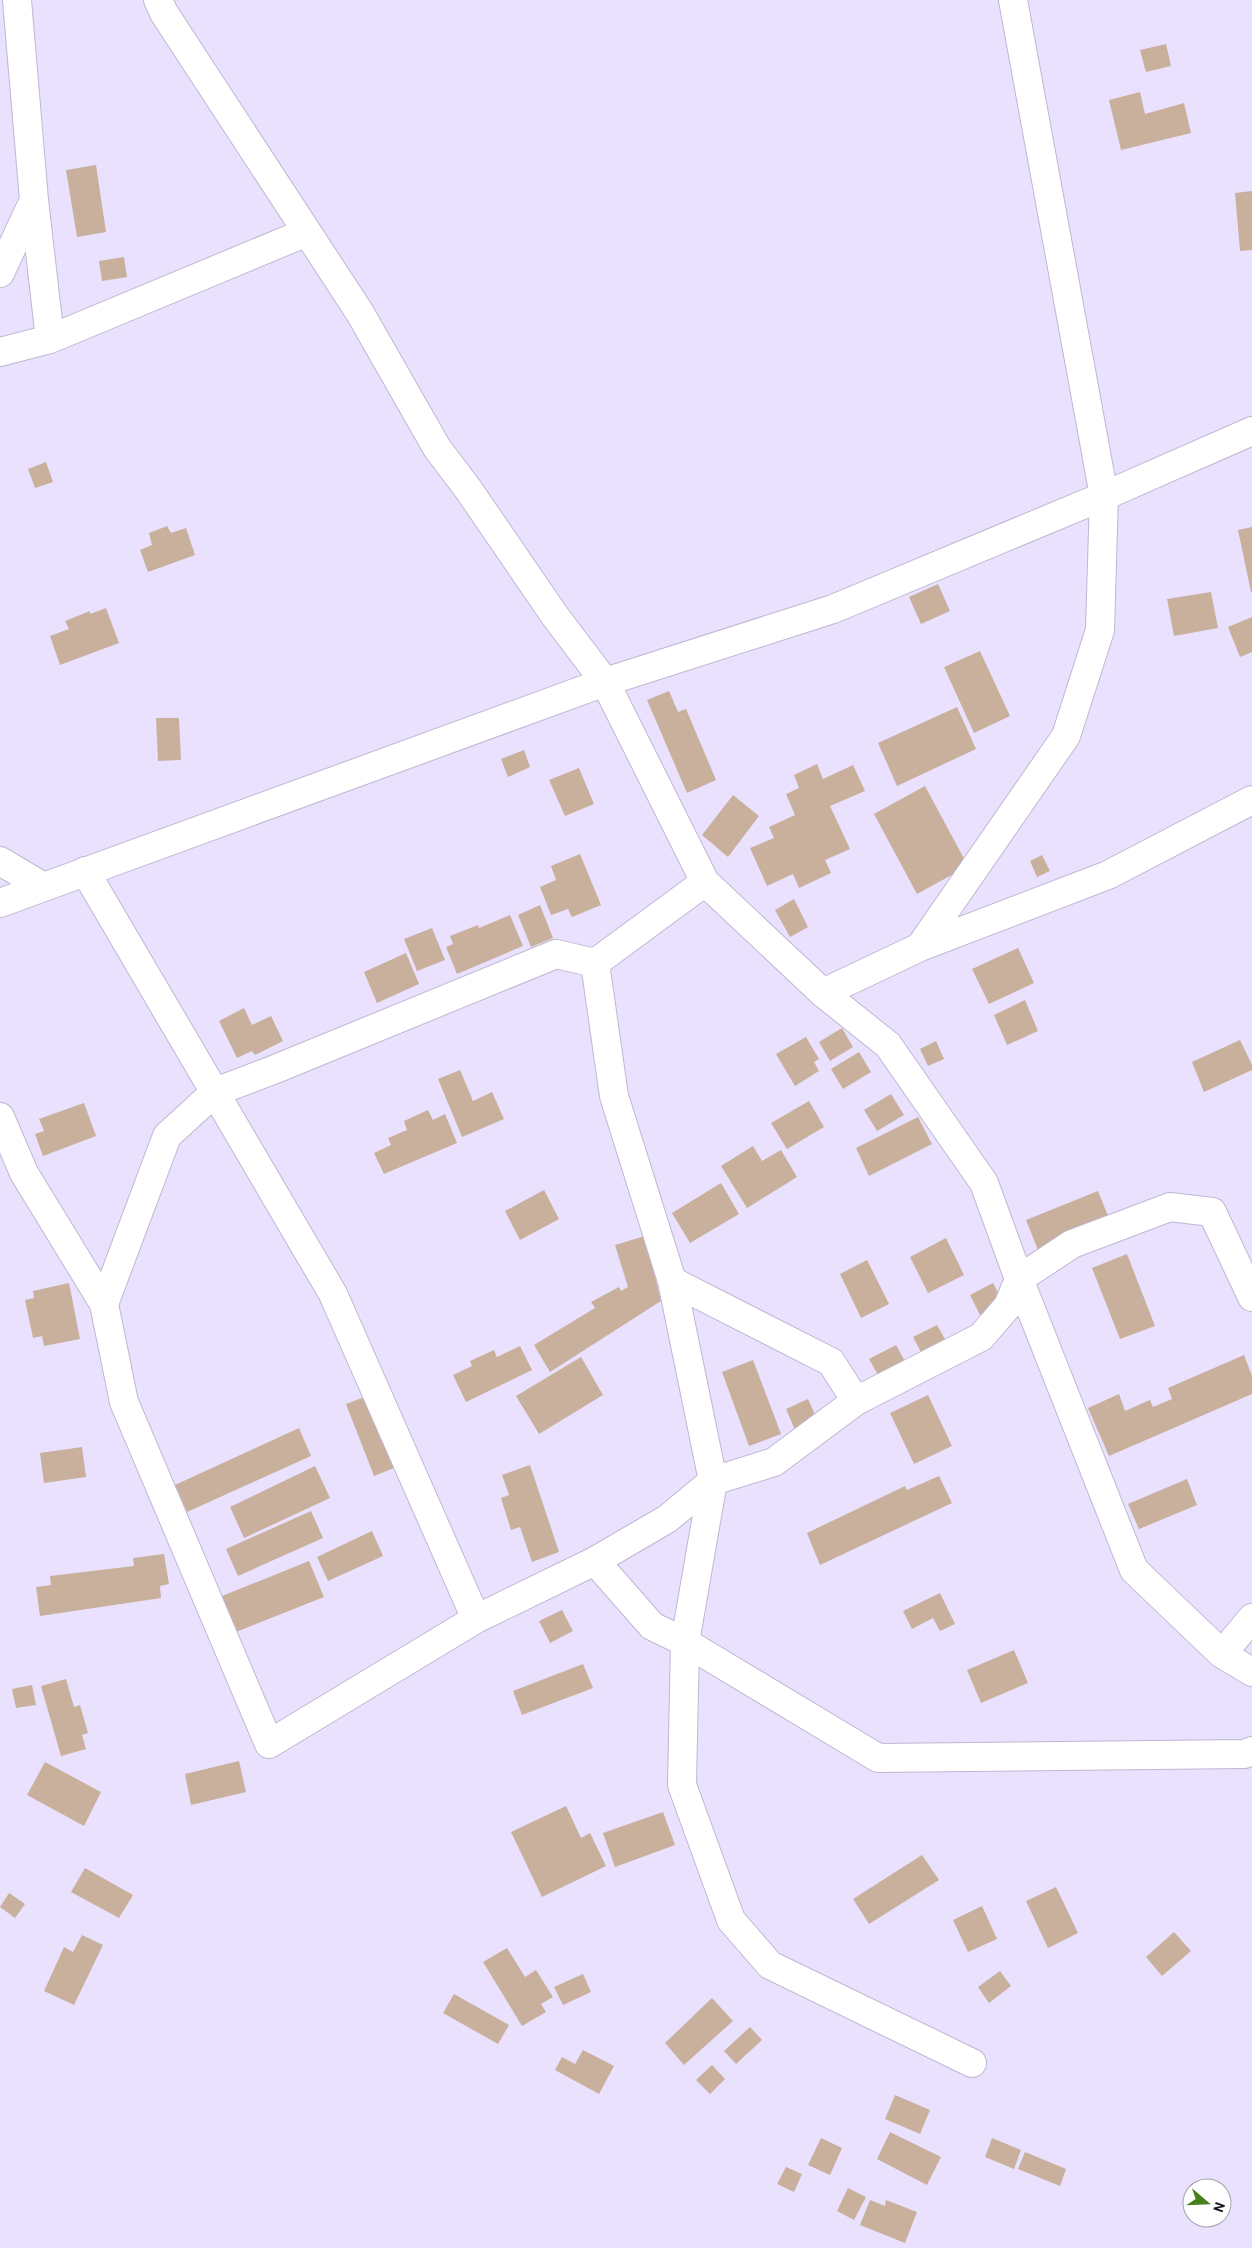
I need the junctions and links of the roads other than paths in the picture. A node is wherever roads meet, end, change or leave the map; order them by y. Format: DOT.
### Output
graph roads {
  1 [pos="17,0"];
  2 [pos="158,0"];
  3 [pos="1014,0"];
  4 [pos="34,200"];
  5 [pos="307,232"];
  6 [pos="0,273"];
  7 [pos="50,339"];
  8 [pos="0,352"];
  9 [pos="1252,431"];
  10 [pos="1104,496"];
  11 [pos="605,682"];
  12 [pos="1252,800"];
  13 [pos="0,861"];
  14 [pos="85,871"];
  15 [pos="705,882"];
  16 [pos="42,886"];
  17 [pos="0,903"];
  18 [pos="920,947"];
  19 [pos="595,963"];
  20 [pos="823,993"];
  21 [pos="215,1092"];
  22 [pos="0,1117"];
  23 [pos="1019,1279"];
  24 [pos="672,1281"];
  25 [pos="1252,1297"];
  26 [pos="104,1304"];
  27 [pos="856,1401"];
  28 [pos="713,1481"];
  29 [pos="595,1561"];
  30 [pos="1252,1618"];
  31 [pos="476,1619"];
  32 [pos="685,1642"];
  33 [pos="1222,1654"];
  34 [pos="1252,1672"];
  35 [pos="1252,1751"];
  36 [pos="972,2063"];
  1 -- 4 [label="street"];
  2 -- 5 [label="street"];
  3 -- 10 [label="street"];
  4 -- 6 [label="street"];
  4 -- 7 [label="street"];
  5 -- 7 [label="street"];
  5 -- 11 [label="street"];
  7 -- 8 [label="street"];
  9 -- 10 [label="street"];
  10 -- 11 [label="street"];
  10 -- 18 [label="street"];
  11 -- 14 [label="street"];
  11 -- 15 [label="street"];
  12 -- 18 [label="street"];
  13 -- 16 [label="street"];
  14 -- 16 [label="street"];
  14 -- 21 [label="street"];
  15 -- 19 [label="street"];
  15 -- 20 [label="street"];
  16 -- 17 [label="street"];
  18 -- 20 [label="street"];
  19 -- 21 [label="street"];
  19 -- 24 [label="street"];
  20 -- 23 [label="street"];
  21 -- 26 [label="street"];
  21 -- 31 [label="street"];
  22 -- 26 [label="street"];
  23 -- 25 [label="street"];
  23 -- 27 [label="street"];
  23 -- 33 [label="street"];
  24 -- 27 [label="street"];
  24 -- 28 [label="street"];
  26 -- 31 [label="street"];
  27 -- 28 [label="street"];
  28 -- 29 [label="street"];
  28 -- 32 [label="street"];
  29 -- 31 [label="street"];
  29 -- 32 [label="street"];
  30 -- 33 [label="street"];
  32 -- 35 [label="street"];
  32 -- 36 [label="street"];
  33 -- 34 [label="street"];
}
